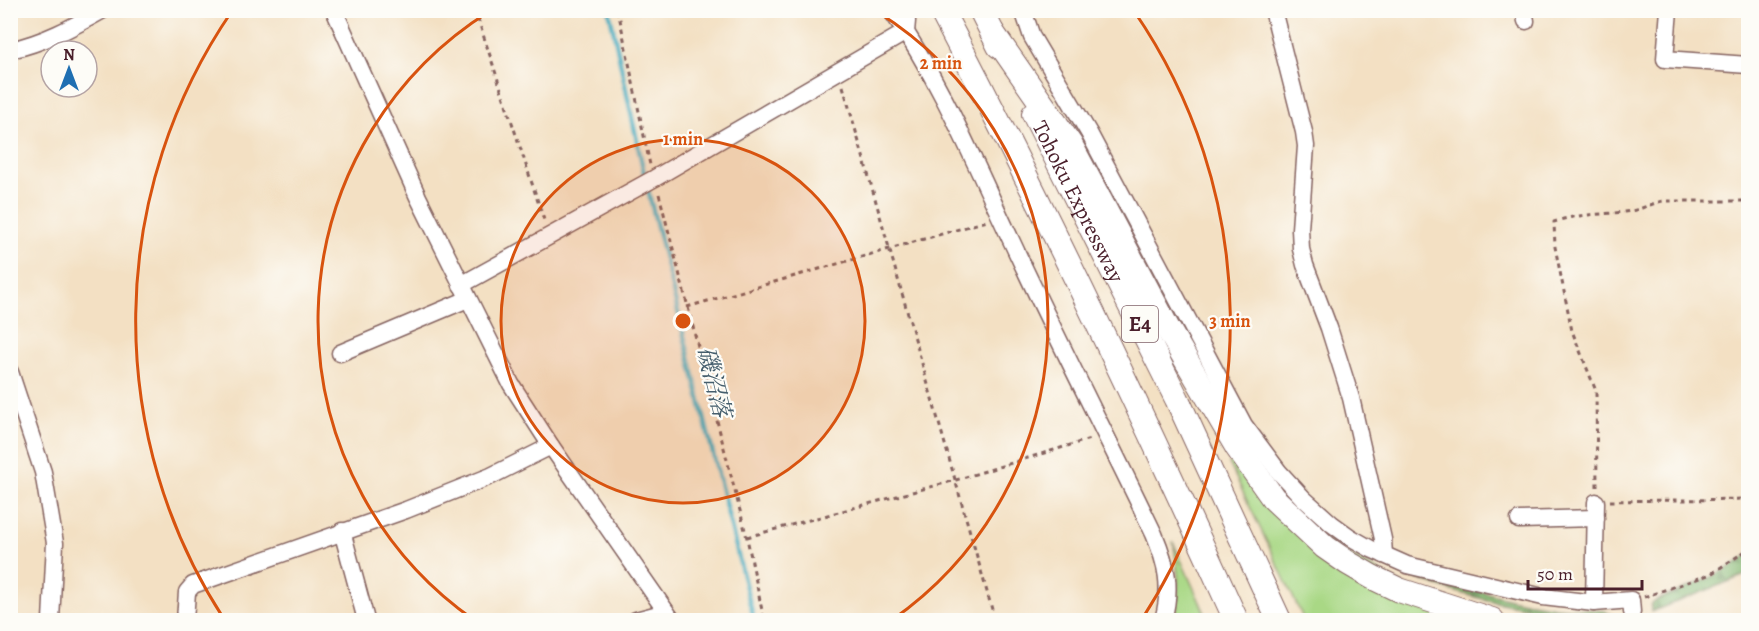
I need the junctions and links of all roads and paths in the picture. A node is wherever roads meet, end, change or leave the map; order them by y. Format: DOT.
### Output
graph roads {
  1 [pos="103,10"];
  2 [pos="334,10"];
  3 [pos="476,10"];
  4 [pos="618,10"];
  5 [pos="891,10"];
  6 [pos="905,10"];
  7 [pos="941,10"];
  8 [pos="981,10"];
  9 [pos="1023,10"];
  10 [pos="1273,10"];
  11 [pos="1669,10"];
  12 [pos="906,32"];
  13 [pos="992,32"];
  14 [pos="10,50"];
  15 [pos="1749,65"];
  16 [pos="839,70"];
  17 [pos="648,181"];
  18 [pos="1749,201"];
  19 [pos="1000,215"];
  20 [pos="550,236"];
  21 [pos="890,248"];
  22 [pos="464,292"];
  23 [pos="687,307"];
  24 [pos="340,353"];
  25 [pos="10,372"];
  26 [pos="1144,418"];
  27 [pos="1106,434"];
  28 [pos="551,446"];
  29 [pos="956,480"];
  30 [pos="1749,499"];
  31 [pos="1596,510"];
  32 [pos="1519,520"];
  33 [pos="342,531"];
  34 [pos="747,538"];
  35 [pos="1749,546"];
  36 [pos="1384,555"];
  37 [pos="1594,603"];
  38 [pos="1631,606"];
  39 [pos="669,616"];
  40 [pos="51,621"];
  41 [pos="184,621"];
  42 [pos="366,621"];
  43 [pos="636,621"];
  44 [pos="764,621"];
  45 [pos="995,621"];
  46 [pos="1163,621"];
  47 [pos="1222,621"];
  48 [pos="1236,621"];
  49 [pos="1280,621"];
  50 [pos="1492,621"];
  1 -- 14 [label="street"];
  2 -- 22 [label="street"];
  3 -- 20 [label="path"];
  4 -- 17 [label="path"];
  5 -- 12 [label="street"];
  6 -- 12 [label="street"];
  7 -- 26 [label="highway, Tohoku Expressway / E4"];
  8 -- 13 [label="highway, Tohoku Expressway / E4"];
  9 -- 36 [label="street"];
  10 -- 36 [label="street"];
  11 -- 15 [label="street"];
  12 -- 16 [label="street"];
  12 -- 19 [label="street"];
  13 -- 49 [label="highway, Tohoku Expressway / E4"];
  13 -- 50 [label="highway"];
  16 -- 17 [label="street"];
  16 -- 21 [label="path"];
  17 -- 20 [label="street"];
  17 -- 23 [label="path"];
  18 -- 31 [label="path"];
  19 -- 21 [label="path"];
  19 -- 27 [label="street"];
  20 -- 22 [label="street"];
  21 -- 23 [label="path"];
  21 -- 29 [label="path"];
  22 -- 24 [label="street"];
  22 -- 28 [label="street"];
  23 -- 34 [label="path"];
  25 -- 40 [label="street"];
  26 -- 47 [label="highway"];
  26 -- 48 [label="highway, Tohoku Expressway / E4"];
  27 -- 29 [label="path"];
  27 -- 46 [label="street"];
  28 -- 33 [label="street"];
  28 -- 39 [label="street"];
  29 -- 34 [label="path"];
  29 -- 45 [label="path"];
  30 -- 31 [label="path"];
  31 -- 32 [label="street"];
  31 -- 37 [label="street"];
  33 -- 41 [label="street"];
  33 -- 42 [label="street"];
  34 -- 44 [label="path"];
  35 -- 38 [label="path"];
  36 -- 37 [label="street"];
  37 -- 38 [label="street"];
  39 -- 43 [label="street"];
}
